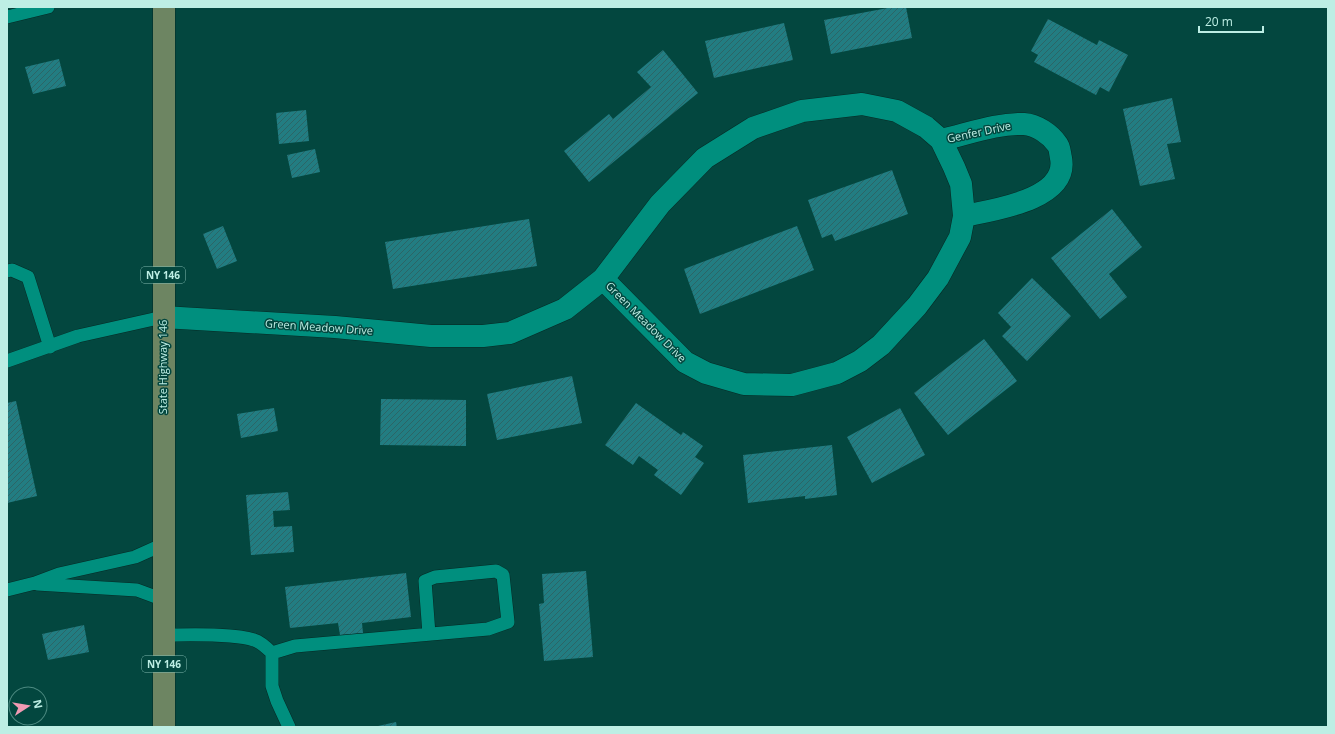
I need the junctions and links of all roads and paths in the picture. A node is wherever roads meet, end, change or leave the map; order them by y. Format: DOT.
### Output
graph roads {
  1 [pos="48,7"];
  2 [pos="164,7"];
  3 [pos="7,17"];
  4 [pos="941,140"];
  5 [pos="964,216"];
  6 [pos="7,271"];
  7 [pos="603,279"];
  8 [pos="163,317"];
  9 [pos="50,347"];
  10 [pos="7,361"];
  11 [pos="164,544"];
  12 [pos="36,584"];
  13 [pos="7,590"];
  14 [pos="164,600"];
  15 [pos="429,634"];
  16 [pos="164,635"];
  17 [pos="272,653"];
  18 [pos="164,727"];
  19 [pos="289,727"];
  1 -- 3 [label="lane"];
  2 -- 8 [label="main road, State Highway 146 / NY 146"];
  4 -- 5 [label="street, Green Meadow Drive"];
  4 -- 5 [label="street, Genfer Drive"];
  4 -- 7 [label="street, Green Meadow Drive"];
  5 -- 7 [label="street, Green Meadow Drive"];
  6 -- 9 [label="lane"];
  7 -- 8 [label="street, Green Meadow Drive"];
  8 -- 9 [label="lane"];
  8 -- 11 [label="main road, State Highway 146 / NY 146"];
  9 -- 10 [label="lane"];
  11 -- 12 [label="lane"];
  11 -- 14 [label="main road, State Highway 146 / NY 146"];
  12 -- 13 [label="lane"];
  12 -- 14 [label="lane"];
  14 -- 16 [label="main road, State Highway 146 / NY 146"];
  15 -- 15 [label="lane"];
  15 -- 17 [label="lane"];
  16 -- 17 [label="lane"];
  16 -- 18 [label="main road, State Highway 146 / NY 146"];
  17 -- 19 [label="lane"];
}
